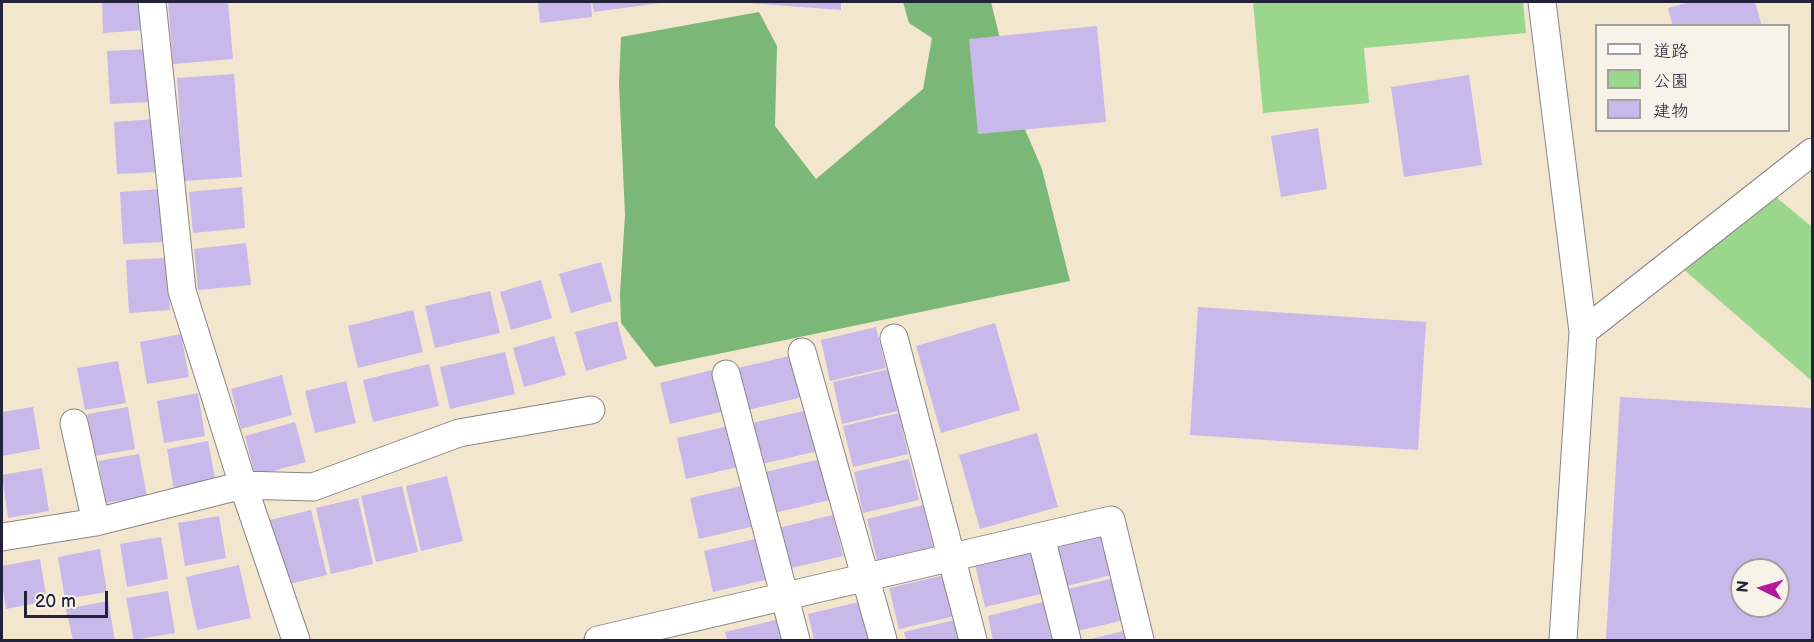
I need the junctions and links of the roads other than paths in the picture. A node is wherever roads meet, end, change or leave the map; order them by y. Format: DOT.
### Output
graph roads {
  1 [pos="152,2"];
  2 [pos="1542,2"];
  3 [pos="1812,152"];
  4 [pos="1583,332"];
  5 [pos="894,338"];
  6 [pos="802,352"];
  7 [pos="726,374"];
  8 [pos="591,410"];
  9 [pos="74,423"];
  10 [pos="243,485"];
  11 [pos="96,522"];
  12 [pos="2,537"];
  13 [pos="1041,537"];
  14 [pos="951,558"];
  15 [pos="865,578"];
  16 [pos="784,597"];
  17 [pos="296,640"];
  18 [pos="598,640"];
  19 [pos="796,640"];
  20 [pos="883,640"];
  21 [pos="973,640"];
  22 [pos="1067,640"];
  23 [pos="1140,640"];
  24 [pos="1563,640"];
  1 -- 10 [label="street"];
  2 -- 4 [label="street"];
  3 -- 4 [label="street"];
  4 -- 24 [label="street"];
  5 -- 14 [label="street"];
  6 -- 15 [label="street"];
  7 -- 16 [label="street"];
  8 -- 10 [label="street"];
  9 -- 11 [label="street"];
  10 -- 11 [label="street"];
  10 -- 17 [label="street"];
  11 -- 12 [label="street"];
  13 -- 14 [label="street"];
  13 -- 22 [label="street"];
  13 -- 23 [label="street"];
  14 -- 15 [label="street"];
  14 -- 21 [label="street"];
  15 -- 16 [label="street"];
  15 -- 20 [label="street"];
  16 -- 18 [label="street"];
  16 -- 19 [label="street"];
}
